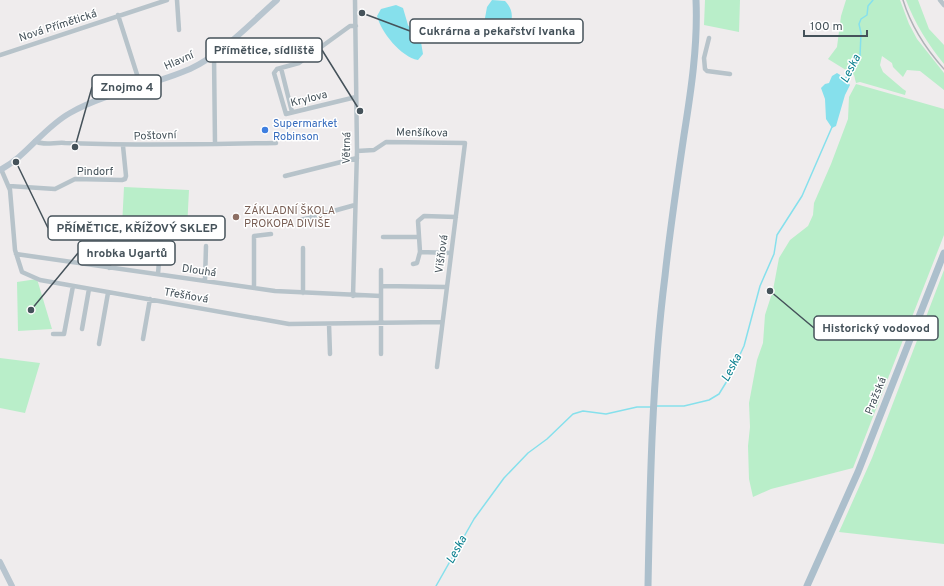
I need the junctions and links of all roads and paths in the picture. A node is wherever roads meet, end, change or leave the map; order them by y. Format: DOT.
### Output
graph roads {
  1 [pos="167,0"];
  2 [pos="177,0"];
  3 [pos="277,0"];
  4 [pos="355,0"];
  5 [pos="696,0"];
  6 [pos="940,0"];
  7 [pos="944,5"];
  8 [pos="118,15"];
  9 [pos="356,26"];
  10 [pos="179,30"];
  11 [pos="709,38"];
  12 [pos="0,55"];
  13 [pos="214,55"];
  14 [pos="281,68"];
  15 [pos="730,74"];
  16 [pos="141,87"];
  17 [pos="356,97"];
  18 [pos="292,112"];
  19 [pos="35,141"];
  20 [pos="276,143"];
  21 [pos="465,143"];
  22 [pos="215,144"];
  23 [pos="123,146"];
  24 [pos="357,151"];
  25 [pos="356,158"];
  26 [pos="0,170"];
  27 [pos="285,176"];
  28 [pos="9,186"];
  29 [pos="355,205"];
  30 [pos="456,217"];
  31 [pos="301,220"];
  32 [pos="110,229"];
  33 [pos="271,234"];
  34 [pos="161,236"];
  35 [pos="383,237"];
  36 [pos="418,237"];
  37 [pos="206,246"];
  38 [pos="304,248"];
  39 [pos="420,252"];
  40 [pos="944,253"];
  41 [pos="16,254"];
  42 [pos="452,254"];
  43 [pos="413,264"];
  44 [pos="109,268"];
  45 [pos="381,270"];
  46 [pos="158,274"];
  47 [pos="205,281"];
  48 [pos="73,286"];
  49 [pos="381,286"];
  50 [pos="446,286"];
  51 [pos="254,288"];
  52 [pos="89,289"];
  53 [pos="108,293"];
  54 [pos="303,293"];
  55 [pos="353,296"];
  56 [pos="381,296"];
  57 [pos="150,299"];
  58 [pos="442,322"];
  59 [pos="329,324"];
  60 [pos="382,324"];
  61 [pos="82,328"];
  62 [pos="53,334"];
  63 [pos="143,339"];
  64 [pos="99,344"];
  65 [pos="330,354"];
  66 [pos="381,354"];
  67 [pos="437,367"];
  68 [pos="0,562"];
  69 [pos="12,586"];
  70 [pos="648,586"];
  71 [pos="807,586"];
  1 -- 8 [label="street, Nová Přímětická"];
  2 -- 10 [label="street"];
  3 -- 13 [label="main road, Hlavní"];
  4 -- 9 [label="street, Větrná"];
  5 -- 70 [label="main road"];
  6 -- 7 [label="street"];
  8 -- 12 [label="street, Nová Přímětická"];
  8 -- 16 [label="street"];
  9 -- 14 [label="street"];
  9 -- 17 [label="street, Větrná"];
  11 -- 15 [label="street"];
  13 -- 16 [label="main road, Hlavní"];
  13 -- 22 [label="street"];
  14 -- 18 [label="street"];
  14 -- 18 [label="street, Krylova"];
  16 -- 19 [label="main road, Hlavní"];
  17 -- 18 [label="street, Krylova"];
  17 -- 24 [label="street, Větrná"];
  19 -- 23 [label="street, Poštovní"];
  19 -- 26 [label="main road, Hlavní"];
  20 -- 22 [label="street, Poštovní"];
  21 -- 24 [label="street, Menšíkova"];
  21 -- 30 [label="street, Višňová"];
  22 -- 23 [label="street, Poštovní"];
  23 -- 28 [label="street, Pindorf"];
  24 -- 25 [label="street, Větrná"];
  25 -- 27 [label="street"];
  25 -- 29 [label="street, Větrná"];
  26 -- 28 [label="street, Třešňová"];
  28 -- 41 [label="street, Třešňová"];
  29 -- 31 [label="street"];
  29 -- 55 [label="street, Větrná"];
  30 -- 36 [label="street"];
  30 -- 42 [label="street, Višňová"];
  32 -- 44 [label="street"];
  33 -- 51 [label="street"];
  34 -- 46 [label="street"];
  35 -- 36 [label="street"];
  36 -- 39 [label="street"];
  37 -- 47 [label="street"];
  38 -- 54 [label="street"];
  39 -- 42 [label="street"];
  39 -- 43 [label="street"];
  40 -- 71 [label="main road, Pražská"];
  41 -- 44 [label="street, Dlouhá"];
  41 -- 48 [label="street, Třešňová"];
  42 -- 50 [label="street, Višňová"];
  44 -- 46 [label="street, Dlouhá"];
  45 -- 49 [label="street"];
  46 -- 47 [label="street, Dlouhá"];
  47 -- 51 [label="street, Dlouhá"];
  48 -- 52 [label="street, Třešňová"];
  48 -- 62 [label="street"];
  49 -- 50 [label="street"];
  49 -- 56 [label="street"];
  50 -- 58 [label="street, Višňová"];
  51 -- 54 [label="street, Dlouhá"];
  52 -- 53 [label="street, Třešňová"];
  52 -- 61 [label="street"];
  53 -- 57 [label="street, Třešňová"];
  53 -- 64 [label="street"];
  54 -- 55 [label="street, Dlouhá"];
  55 -- 56 [label="street, Dlouhá"];
  56 -- 60 [label="street"];
  57 -- 59 [label="street, Třešňová"];
  57 -- 63 [label="street"];
  58 -- 60 [label="street, Třešňová"];
  58 -- 67 [label="street, Višňová"];
  59 -- 60 [label="street, Třešňová"];
  59 -- 65 [label="street"];
  60 -- 66 [label="street"];
  68 -- 69 [label="main road"];
}
